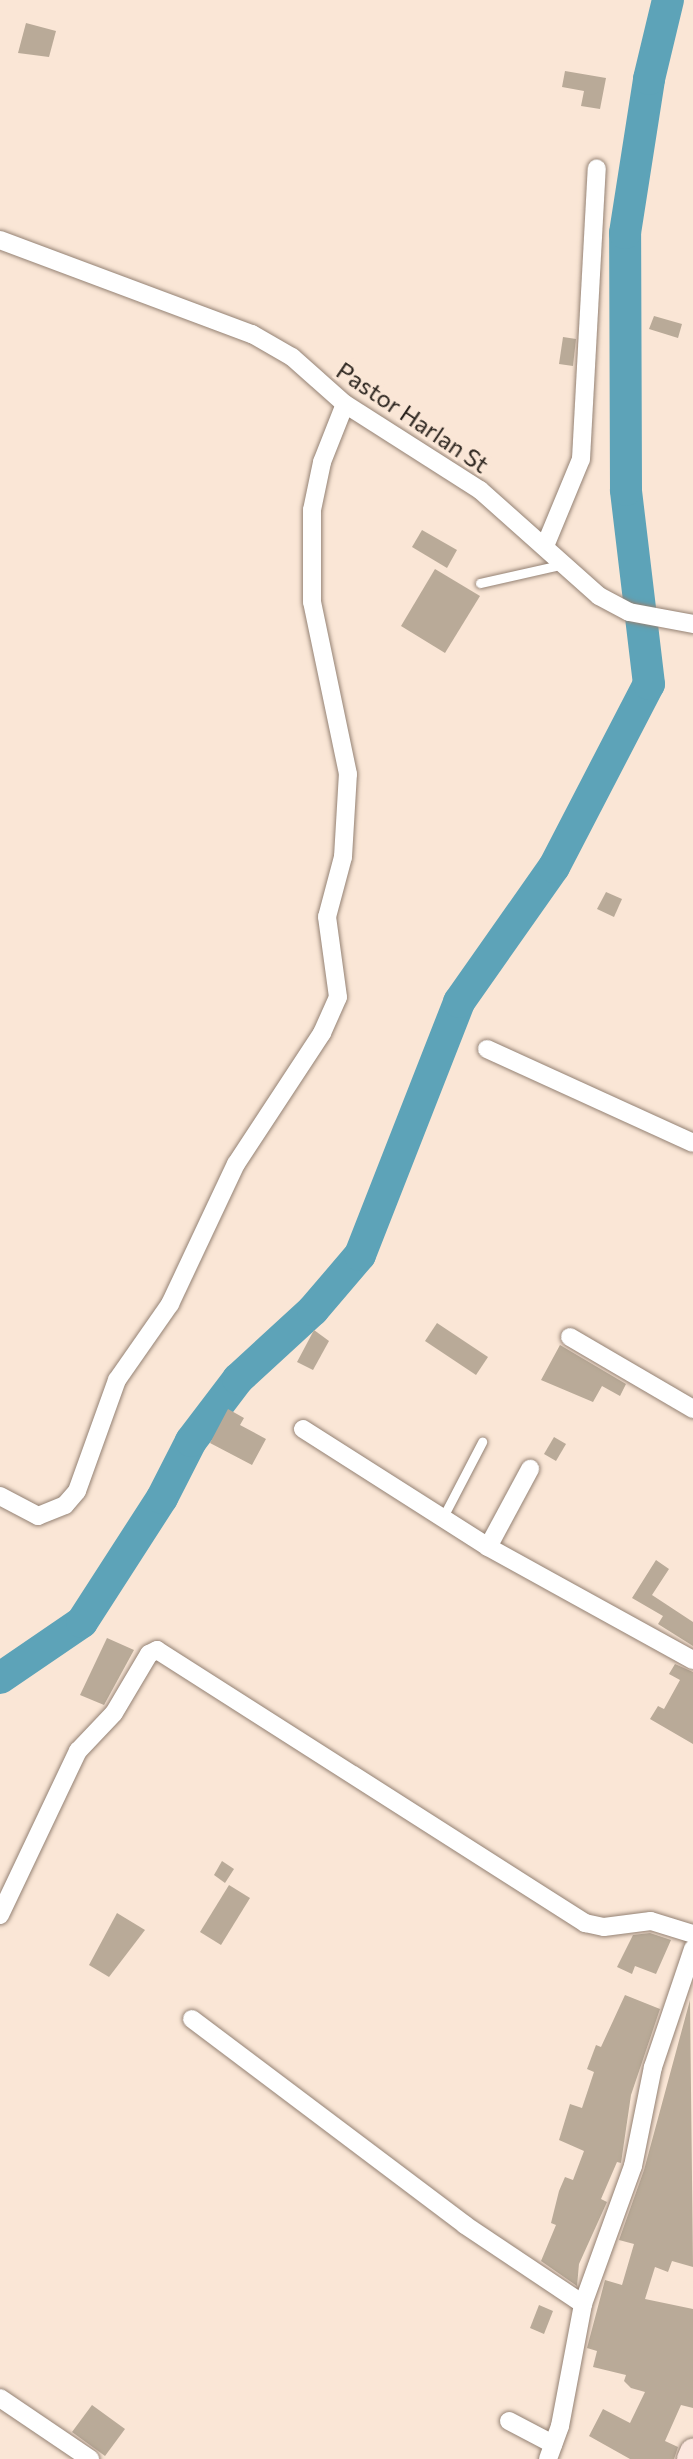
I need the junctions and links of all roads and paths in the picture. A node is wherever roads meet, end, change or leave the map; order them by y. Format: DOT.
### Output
graph roads {
  1 [pos="597,168"];
  2 [pos="0,240"];
  3 [pos="345,404"];
  4 [pos="545,546"];
  5 [pos="564,564"];
  6 [pos="480,583"];
  7 [pos="693,624"];
  8 [pos="487,1049"];
  9 [pos="693,1143"];
  10 [pos="570,1337"];
  11 [pos="693,1409"];
  12 [pos="303,1429"];
  13 [pos="482,1442"];
  14 [pos="530,1469"];
  15 [pos="0,1496"];
  16 [pos="443,1517"];
  17 [pos="488,1547"];
  18 [pos="693,1660"];
  19 [pos="0,1915"];
  20 [pos="693,1934"];
  21 [pos="693,1949"];
  22 [pos="192,2019"];
  23 [pos="583,2304"];
  24 [pos="0,2398"];
  25 [pos="509,2421"];
  26 [pos="550,2452"];
  27 [pos="693,2452"];
  28 [pos="90,2459"];
  29 [pos="690,2459"];
  1 -- 4 [label="street"];
  2 -- 3 [label="street, Pastor Harlan St"];
  3 -- 4 [label="street, Pastor Harlan St"];
  3 -- 15 [label="street"];
  4 -- 5 [label="street, Pastor Harlan St"];
  5 -- 6 [label="lane"];
  5 -- 7 [label="street, Pastor Harlan St"];
  8 -- 9 [label="street"];
  10 -- 11 [label="street"];
  12 -- 16 [label="street"];
  13 -- 16 [label="lane"];
  14 -- 17 [label="street"];
  16 -- 17 [label="street"];
  17 -- 18 [label="street"];
  19 -- 20 [label="street"];
  21 -- 23 [label="street"];
  22 -- 23 [label="street"];
  23 -- 26 [label="street"];
  24 -- 28 [label="street"];
  25 -- 26 [label="street"];
  27 -- 29 [label="street"];
}
